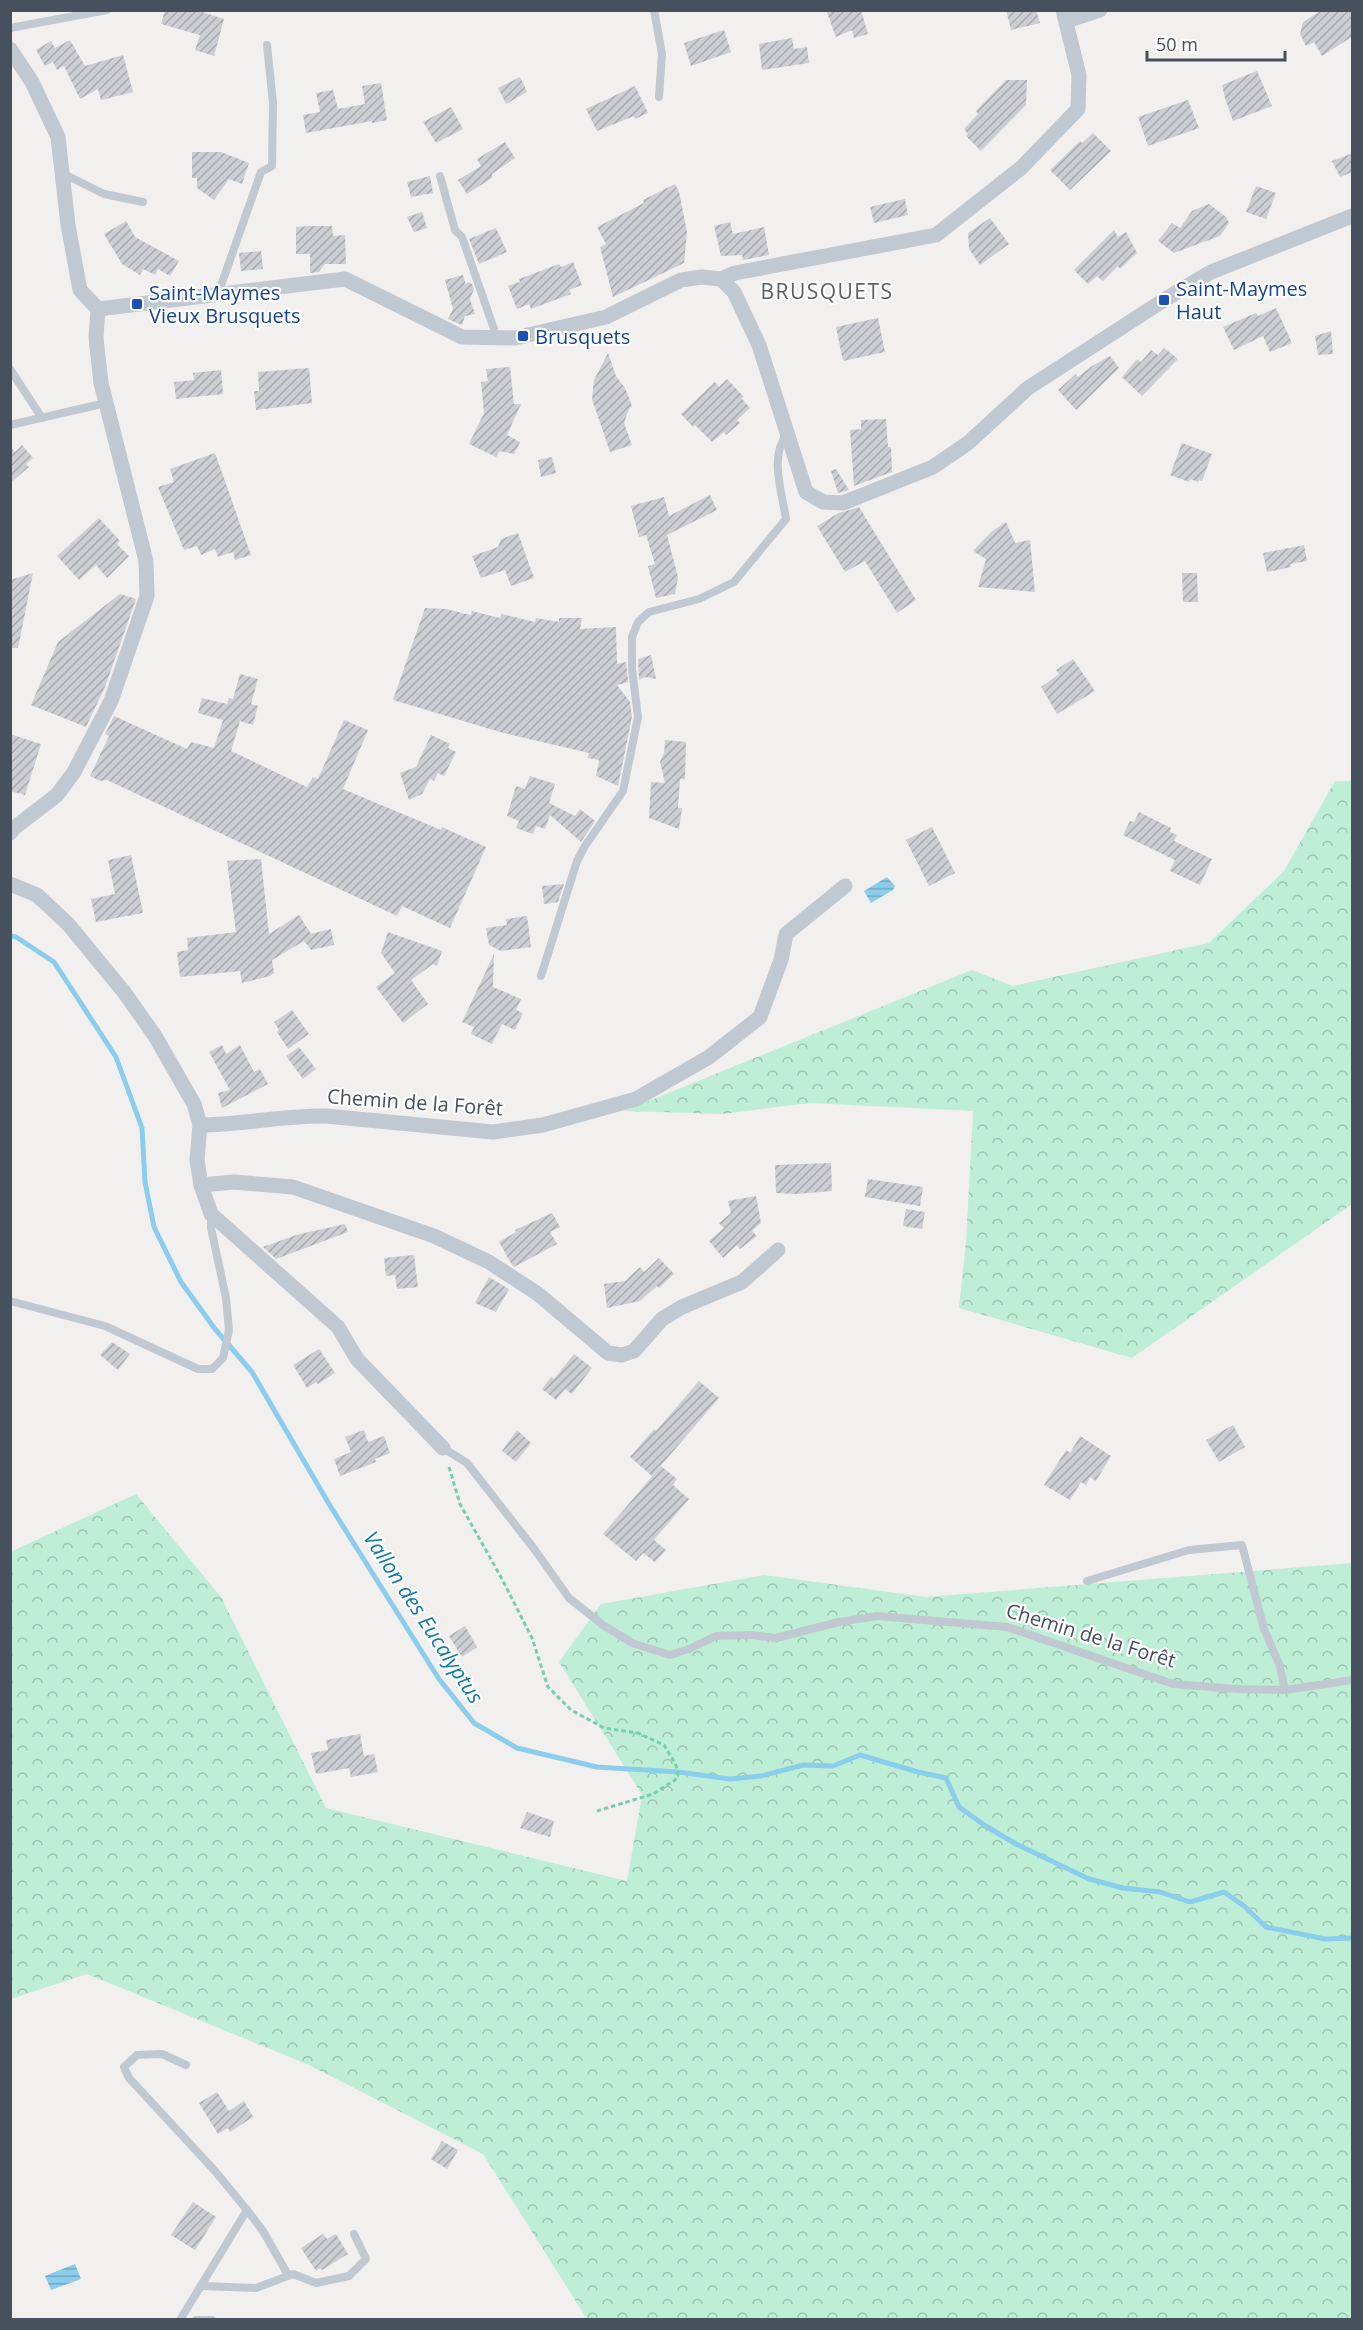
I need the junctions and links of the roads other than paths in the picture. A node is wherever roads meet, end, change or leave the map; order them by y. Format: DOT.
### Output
graph roads {
  1 [pos="107,10"];
  2 [pos="654,10"];
  3 [pos="1100,10"];
  4 [pos="1065,16"];
  5 [pos="10,28"];
  6 [pos="267,45"];
  7 [pos="10,49"];
  8 [pos="659,97"];
  9 [pos="62,173"];
  10 [pos="440,176"];
  11 [pos="143,202"];
  12 [pos="1353,216"];
  13 [pos="721,279"];
  14 [pos="218,294"];
  15 [pos="98,309"];
  16 [pos="493,337"];
  17 [pos="10,369"];
  18 [pos="106,403"];
  19 [pos="42,418"];
  20 [pos="10,425"];
  21 [pos="788,432"];
  22 [pos="10,833"];
  23 [pos="10,884"];
  24 [pos="845,886"];
  25 [pos="541,976"];
  26 [pos="200,1125"];
  27 [pos="201,1185"];
  28 [pos="211,1214"];
  29 [pos="778,1250"];
  30 [pos="10,1301"];
  31 [pos="443,1448"];
  32 [pos="1087,1581"];
  33 [pos="1353,1680"];
  34 [pos="1284,1690"];
  35 [pos="186,2065"];
  36 [pos="247,2210"];
  37 [pos="354,2234"];
  38 [pos="288,2275"];
  39 [pos="201,2286"];
  40 [pos="180,2319"];
  41 [pos="196,2319"];
  42 [pos="212,2319"];
  1 -- 5 [label="lane"];
  2 -- 8 [label="lane"];
  3 -- 4 [label="street"];
  4 -- 13 [label="street"];
  6 -- 14 [label="lane"];
  7 -- 9 [label="street"];
  9 -- 11 [label="lane"];
  9 -- 15 [label="street"];
  10 -- 16 [label="lane"];
  12 -- 21 [label="street"];
  13 -- 16 [label="street"];
  13 -- 21 [label="street"];
  14 -- 15 [label="street"];
  14 -- 16 [label="street"];
  15 -- 18 [label="street"];
  17 -- 19 [label="lane"];
  18 -- 19 [label="lane"];
  18 -- 22 [label="street"];
  19 -- 20 [label="lane"];
  21 -- 25 [label="lane"];
  23 -- 26 [label="street, Chemin de la Forêt"];
  24 -- 26 [label="street, Chemin de la Forêt"];
  26 -- 27 [label="street, Chemin de la Forêt"];
  27 -- 28 [label="street, Chemin de la Forêt"];
  27 -- 29 [label="street"];
  28 -- 30 [label="lane"];
  28 -- 31 [label="street, Chemin de la Forêt"];
  31 -- 34 [label="lane, Chemin de la Forêt"];
  32 -- 34 [label="lane"];
  33 -- 34 [label="lane, Chemin de la Forêt"];
  35 -- 36 [label="lane"];
  36 -- 38 [label="lane"];
  36 -- 39 [label="lane"];
  37 -- 38 [label="lane"];
  38 -- 39 [label="lane"];
  39 -- 40 [label="lane"];
  41 -- 42 [label="lane"];
}
